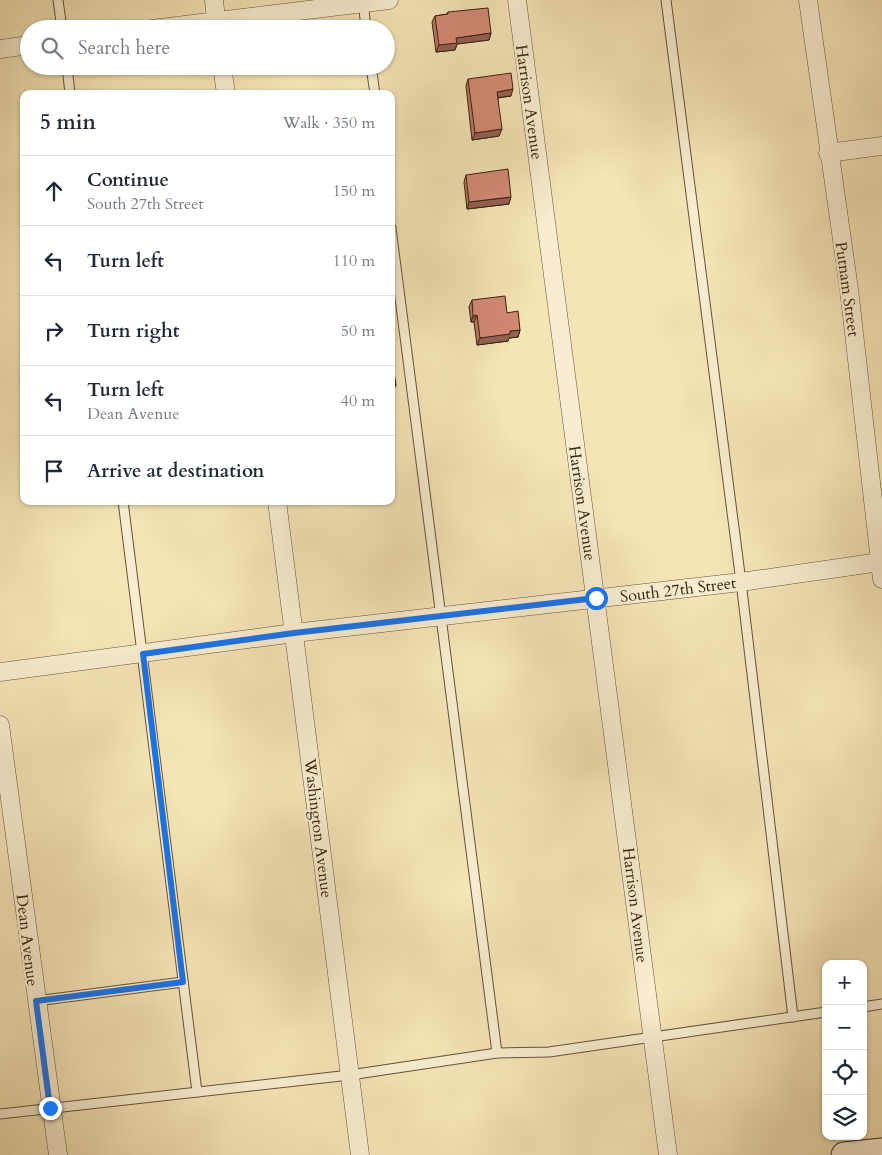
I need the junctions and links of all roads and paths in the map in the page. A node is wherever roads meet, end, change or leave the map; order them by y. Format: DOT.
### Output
graph roads {
  1 [pos="58,0"];
  2 [pos="214,0"];
  3 [pos="389,0"];
  4 [pos="516,0"];
  5 [pos="666,0"];
  6 [pos="808,0"];
  7 [pos="363,2"];
  8 [pos="61,20"];
  9 [pos="216,20"];
  10 [pos="244,20"];
  11 [pos="365,20"];
  12 [pos="20,46"];
  13 [pos="0,49"];
  14 [pos="68,75"];
  15 [pos="223,75"];
  16 [pos="372,75"];
  17 [pos="70,90"];
  18 [pos="225,90"];
  19 [pos="374,90"];
  20 [pos="882,146"];
  21 [pos="828,153"];
  22 [pos="395,260"];
  23 [pos="124,505"];
  24 [pos="278,505"];
  25 [pos="881,571"];
  26 [pos="741,582"];
  27 [pos="596,598"];
  28 [pos="440,616"];
  29 [pos="294,633"];
  30 [pos="143,654"];
  31 [pos="0,672"];
  32 [pos="0,725"];
  33 [pos="183,982"];
  34 [pos="36,1001"];
  35 [pos="882,1004"];
  36 [pos="867,1006"];
  37 [pos="822,1013"];
  38 [pos="793,1017"];
  39 [pos="653,1037"];
  40 [pos="497,1053"];
  41 [pos="350,1075"];
  42 [pos="197,1092"];
  43 [pos="50,1108"];
  44 [pos="0,1114"];
  45 [pos="882,1151"];
  46 [pos="58,1155"];
  47 [pos="360,1155"];
  48 [pos="668,1155"];
  49 [pos="844,1155"];
  1 -- 8 [label="lane"];
  2 -- 9 [label="street"];
  3 -- 7 [label="street"];
  4 -- 27 [label="street, Harrison Avenue"];
  5 -- 26 [label="lane"];
  6 -- 21 [label="street, Putnam Street"];
  7 -- 10 [label="street"];
  7 -- 11 [label="lane"];
  12 -- 13 [label="street"];
  14 -- 17 [label="lane"];
  15 -- 18 [label="street"];
  16 -- 19 [label="lane"];
  20 -- 21 [label="street"];
  21 -- 25 [label="street, Putnam Street"];
  22 -- 28 [label="lane"];
  23 -- 30 [label="lane"];
  24 -- 29 [label="street, Washington Avenue"];
  25 -- 26 [label="street, South 27th Street"];
  26 -- 27 [label="street, South 27th Street"];
  26 -- 38 [label="lane"];
  27 -- 28 [label="street, South 27th Street"];
  27 -- 39 [label="street, Harrison Avenue"];
  28 -- 29 [label="street, South 27th Street"];
  28 -- 40 [label="lane"];
  29 -- 30 [label="street, South 27th Street"];
  29 -- 41 [label="street, Washington Avenue"];
  30 -- 31 [label="street, South 27th Street"];
  30 -- 33 [label="lane"];
  32 -- 34 [label="street, Dean Avenue"];
  33 -- 34 [label="lane"];
  33 -- 42 [label="lane"];
  34 -- 43 [label="street, Dean Avenue"];
  35 -- 36 [label="lane"];
  37 -- 38 [label="lane"];
  38 -- 39 [label="lane"];
  39 -- 40 [label="lane"];
  39 -- 48 [label="street, Harrison Avenue"];
  40 -- 41 [label="lane"];
  41 -- 42 [label="lane"];
  41 -- 47 [label="street, Washington Avenue"];
  42 -- 43 [label="lane"];
  43 -- 44 [label="lane"];
  43 -- 46 [label="street, Dean Avenue"];
  45 -- 49 [label="main road"];
}
